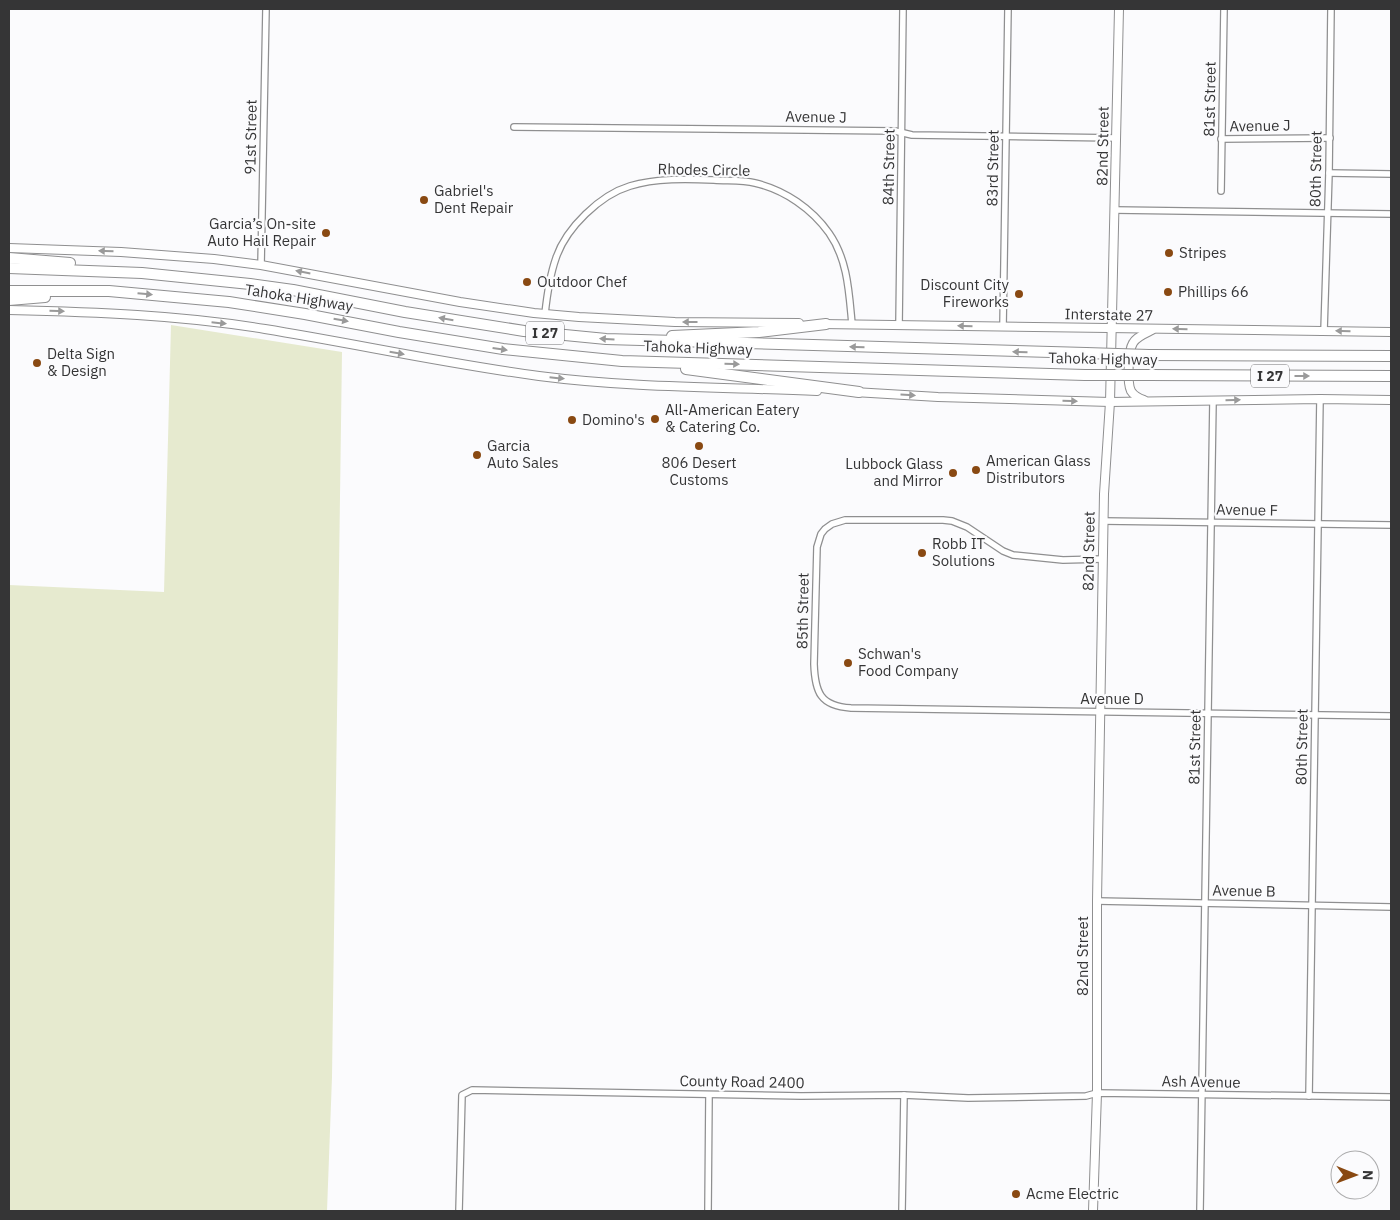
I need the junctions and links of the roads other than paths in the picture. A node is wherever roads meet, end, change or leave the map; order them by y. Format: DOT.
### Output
graph roads {
  1 [pos="266,9"];
  2 [pos="904,9"];
  3 [pos="1008,9"];
  4 [pos="1119,9"];
  5 [pos="1224,9"];
  6 [pos="1331,9"];
  7 [pos="514,127"];
  8 [pos="902,133"];
  9 [pos="1006,137"];
  10 [pos="1117,138"];
  11 [pos="1330,138"];
  12 [pos="1222,139"];
  13 [pos="1329,173"];
  14 [pos="1391,174"];
  15 [pos="1221,191"];
  16 [pos="1115,210"];
  17 [pos="1328,213"];
  18 [pos="1391,214"];
  19 [pos="9,248"];
  20 [pos="9,258"];
  21 [pos="261,265"];
  22 [pos="9,268"];
  23 [pos="136,273"];
  24 [pos="9,291"];
  25 [pos="117,292"];
  26 [pos="9,300"];
  27 [pos="9,310"];
  28 [pos="545,314"];
  29 [pos="826,324"];
  30 [pos="852,324"];
  31 [pos="899,325"];
  32 [pos="1003,327"];
  33 [pos="1111,328"];
  34 [pos="1154,329"];
  35 [pos="1324,331"];
  36 [pos="1391,332"];
  37 [pos="631,340"];
  38 [pos="1391,356"];
  39 [pos="633,362"];
  40 [pos="1391,376"];
  41 [pos="859,392"];
  42 [pos="1320,399"];
  43 [pos="1391,400"];
  44 [pos="1213,401"];
  45 [pos="1110,402"];
  46 [pos="1148,402"];
  47 [pos="1103,521"];
  48 [pos="1211,522"];
  49 [pos="1318,524"];
  50 [pos="1391,524"];
  51 [pos="1103,559"];
  52 [pos="834,706"];
  53 [pos="1100,711"];
  54 [pos="1208,713"];
  55 [pos="1315,714"];
  56 [pos="1391,716"];
  57 [pos="1097,901"];
  58 [pos="1205,903"];
  59 [pos="1312,905"];
  60 [pos="1391,906"];
  61 [pos="1097,1093"];
  62 [pos="709,1095"];
  63 [pos="904,1095"];
  64 [pos="1201,1095"];
  65 [pos="1309,1096"];
  66 [pos="1011,1097"];
  67 [pos="1391,1097"];
  68 [pos="459,1211"];
  69 [pos="708,1211"];
  70 [pos="902,1211"];
  71 [pos="1093,1211"];
  72 [pos="1200,1211"];
  1 -- 21 [label="street, 91st Street"];
  2 -- 8 [label="street, 84th Street"];
  3 -- 9 [label="street, 83rd Street"];
  4 -- 10 [label="main road, 82nd Street"];
  5 -- 12 [label="street, 81st Street"];
  6 -- 11 [label="street, 80th Street"];
  7 -- 8 [label="street, Avenue J"];
  8 -- 9 [label="street, Avenue J"];
  8 -- 31 [label="street, 84th Street"];
  9 -- 10 [label="street, Avenue J"];
  9 -- 32 [label="street, 83rd Street"];
  10 -- 16 [label="main road, 82nd Street"];
  11 -- 12 [label="street, Avenue J"];
  11 -- 13 [label="street, 80th Street"];
  12 -- 15 [label="street, 81st Street"];
  13 -- 14 [label="street"];
  13 -- 17 [label="street, 80th Street"];
  16 -- 17 [label="street"];
  16 -- 33 [label="main road, 82nd Street"];
  17 -- 18 [label="street"];
  17 -- 35 [label="street, 80th Street"];
  21 -- 19 [label="main road, Tahoka Highway, one-way"];
  20 -- 23 [label="highway"];
  28 -- 21 [label="main road, Tahoka Highway, one-way"];
  22 -- 23 [label="highway, Tahoka Highway / I 27"];
  37 -- 23 [label="highway, Tahoka Highway / I 27, one-way"];
  24 -- 25 [label="highway, Tahoka Highway / I 27"];
  25 -- 26 [label="highway"];
  25 -- 39 [label="highway, Tahoka Highway / I 27, one-way"];
  27 -- 41 [label="main road, one-way"];
  29 -- 28 [label="main road, Tahoka Highway, one-way"];
  28 -- 30 [label="street, Rhodes Circle"];
  29 -- 30 [label="main road, Interstate 27"];
  29 -- 37 [label="highway"];
  30 -- 31 [label="main road, Interstate 27"];
  32 -- 31 [label="main road, Interstate 27, one-way"];
  32 -- 33 [label="main road, Interstate 27"];
  33 -- 34 [label="main road, Interstate 27"];
  33 -- 45 [label="main road, 82nd Street"];
  35 -- 34 [label="main road, Interstate 27, one-way"];
  34 -- 46 [label="main road"];
  36 -- 35 [label="main road, Interstate 27, one-way"];
  38 -- 37 [label="highway, Tahoka Highway / I 27, one-way, bridge"];
  39 -- 40 [label="highway, Tahoka Highway / I 27, one-way, bridge"];
  39 -- 41 [label="highway"];
  41 -- 45 [label="main road, one-way"];
  42 -- 43 [label="main road"];
  44 -- 42 [label="main road, one-way"];
  42 -- 49 [label="street, 80th Street"];
  44 -- 46 [label="main road"];
  44 -- 48 [label="street, 81st Street"];
  45 -- 46 [label="main road"];
  45 -- 47 [label="main road, 82nd Street"];
  47 -- 48 [label="street, Avenue F"];
  47 -- 51 [label="main road, 82nd Street"];
  48 -- 49 [label="street, Avenue F"];
  48 -- 54 [label="street, 81st Street"];
  49 -- 50 [label="street, Avenue F"];
  49 -- 55 [label="street, 80th Street"];
  51 -- 52 [label="street, 85th Street"];
  51 -- 53 [label="main road, 82nd Street"];
  52 -- 53 [label="street, Avenue D"];
  53 -- 54 [label="street, Avenue D"];
  53 -- 57 [label="main road, 82nd Street"];
  54 -- 55 [label="street, Avenue D"];
  54 -- 58 [label="street, 81st Street"];
  55 -- 56 [label="street, Avenue D"];
  55 -- 59 [label="street, 80th Street"];
  57 -- 58 [label="street, Avenue B"];
  57 -- 61 [label="main road, 82nd Street"];
  58 -- 59 [label="street, Avenue B"];
  58 -- 64 [label="street, 81st Street"];
  59 -- 60 [label="street, Avenue B"];
  59 -- 65 [label="street, 80th Street"];
  61 -- 64 [label="street, Ash Avenue"];
  61 -- 66 [label="street, Ash Avenue"];
  61 -- 71 [label="main road, 82nd Street"];
  62 -- 63 [label="street, County Road 2400"];
  62 -- 68 [label="street, County Road 2400"];
  62 -- 69 [label="street"];
  63 -- 66 [label="street, County Road 2400"];
  63 -- 70 [label="street"];
  64 -- 65 [label="street, Ash Avenue"];
  64 -- 72 [label="street, 81st Street"];
  65 -- 67 [label="street, Ash Avenue"];
}
